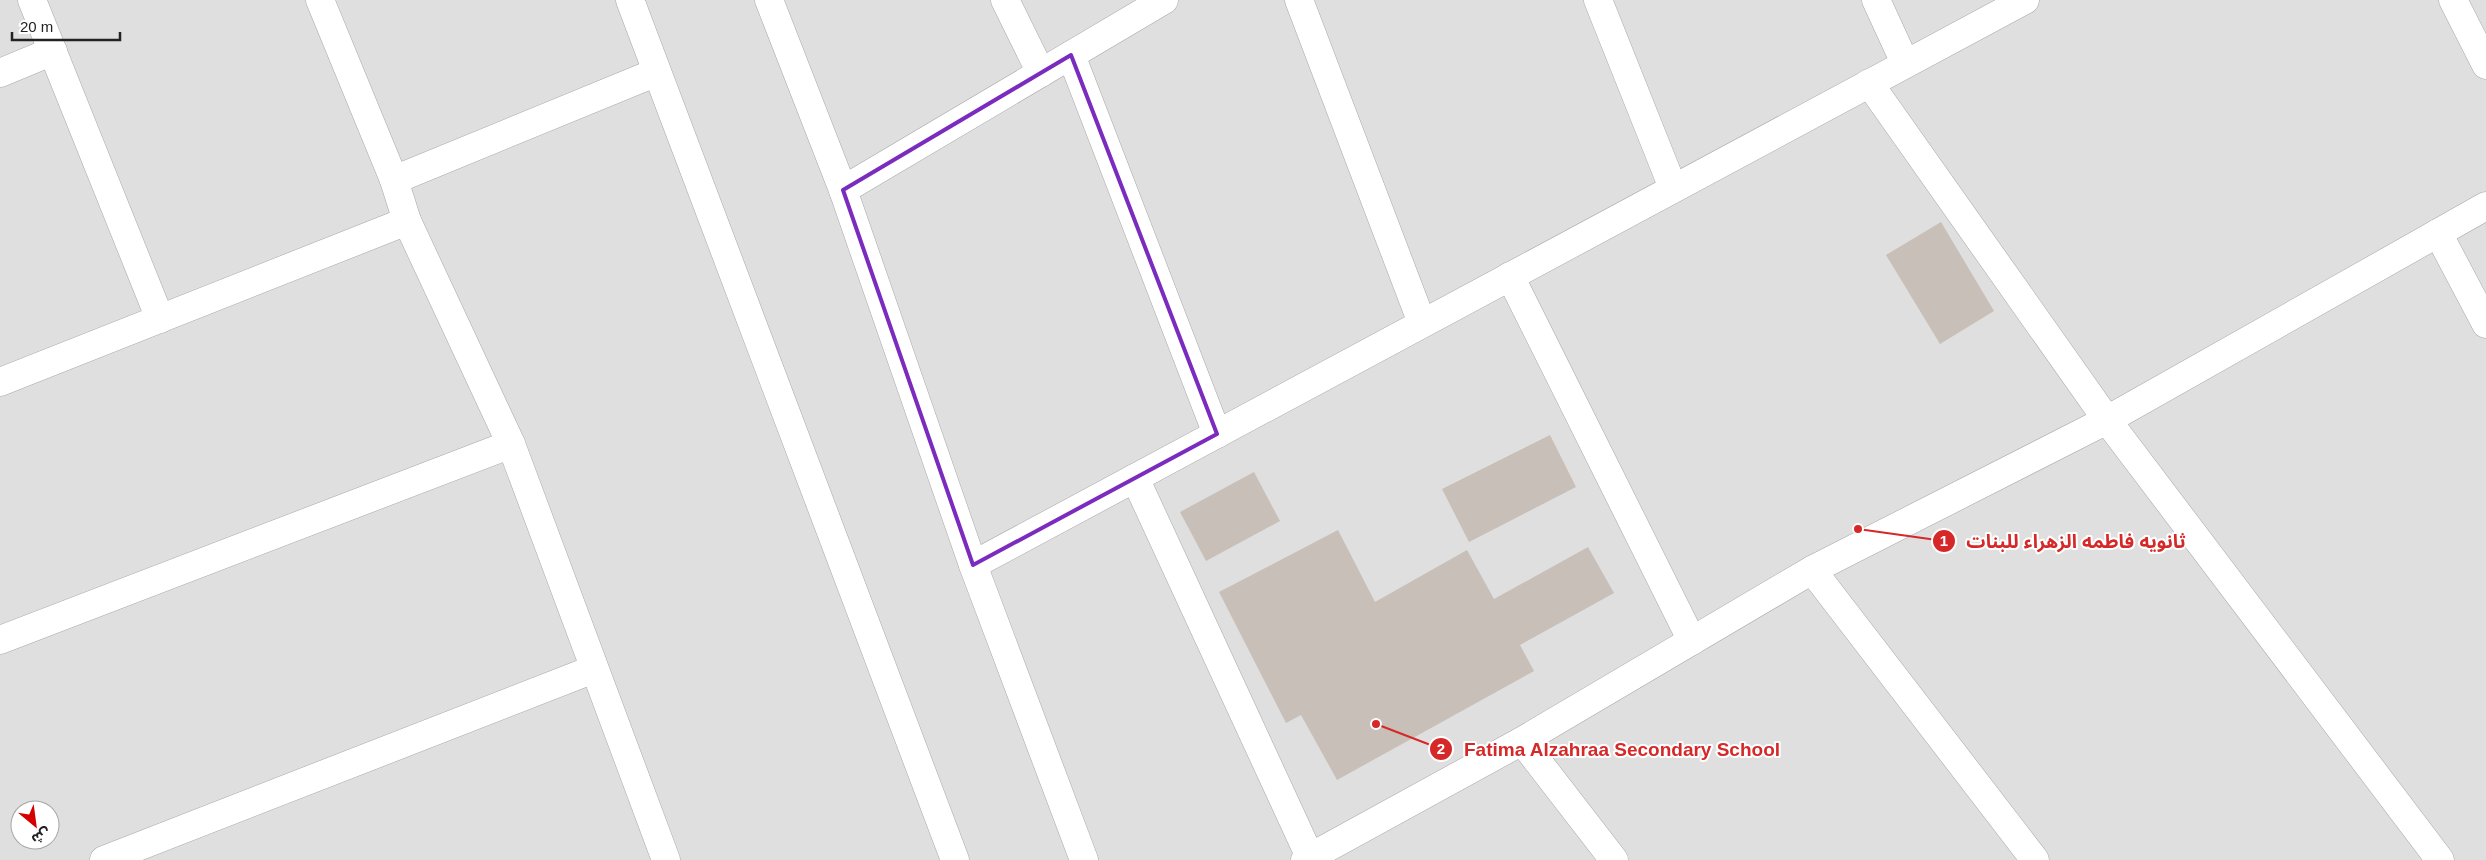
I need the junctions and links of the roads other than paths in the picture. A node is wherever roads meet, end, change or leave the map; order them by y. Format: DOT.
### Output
graph roads {
  1 [pos="32,0"];
  2 [pos="320,0"];
  3 [pos="630,0"];
  4 [pos="769,0"];
  5 [pos="1005,0"];
  6 [pos="1164,0"];
  7 [pos="1299,0"];
  8 [pos="1598,0"];
  9 [pos="1876,0"];
  10 [pos="2025,0"];
  11 [pos="2453,0"];
  12 [pos="53,51"];
  13 [pos="1071,55"];
  14 [pos="1905,63"];
  15 [pos="2486,65"];
  16 [pos="657,72"];
  17 [pos="0,73"];
  18 [pos="1041,73"];
  19 [pos="1869,83"];
  20 [pos="394,180"];
  21 [pos="1674,188"];
  22 [pos="843,190"];
  23 [pos="2486,206"];
  24 [pos="407,221"];
  25 [pos="2438,233"];
  26 [pos="1510,276"];
  27 [pos="160,319"];
  28 [pos="1422,323"];
  29 [pos="2486,324"];
  30 [pos="0,382"];
  31 [pos="2107,420"];
  32 [pos="1217,434"];
  33 [pos="511,444"];
  34 [pos="1135,478"];
  35 [pos="973,565"];
  36 [pos="1812,570"];
  37 [pos="0,640"];
  38 [pos="1692,641"];
  39 [pos="594,669"];
  40 [pos="1522,740"];
  41 [pos="1308,858"];
  42 [pos="104,860"];
  43 [pos="666,860"];
  44 [pos="955,860"];
  45 [pos="1084,860"];
  46 [pos="1614,860"];
  47 [pos="2035,860"];
  48 [pos="2440,860"];
  1 -- 12 [label="street"];
  2 -- 20 [label="street"];
  3 -- 16 [label="street"];
  4 -- 22 [label="street"];
  5 -- 18 [label="street"];
  6 -- 13 [label="street"];
  7 -- 28 [label="street"];
  8 -- 21 [label="street"];
  9 -- 14 [label="street"];
  10 -- 14 [label="street"];
  11 -- 15 [label="street"];
  12 -- 17 [label="street"];
  12 -- 27 [label="street"];
  13 -- 18 [label="street"];
  13 -- 32 [label="street"];
  14 -- 19 [label="street"];
  16 -- 20 [label="street"];
  16 -- 44 [label="street"];
  18 -- 22 [label="street"];
  19 -- 21 [label="street"];
  19 -- 31 [label="street"];
  20 -- 24 [label="street"];
  21 -- 26 [label="street"];
  22 -- 35 [label="street"];
  23 -- 25 [label="street"];
  24 -- 27 [label="street"];
  24 -- 33 [label="street"];
  25 -- 29 [label="street"];
  25 -- 31 [label="street"];
  26 -- 28 [label="street"];
  26 -- 38 [label="street"];
  27 -- 30 [label="street"];
  28 -- 32 [label="street"];
  31 -- 36 [label="street"];
  31 -- 48 [label="street"];
  32 -- 34 [label="street"];
  33 -- 37 [label="street"];
  33 -- 39 [label="street"];
  34 -- 35 [label="street"];
  34 -- 41 [label="street"];
  35 -- 45 [label="street"];
  36 -- 38 [label="street"];
  36 -- 47 [label="street"];
  38 -- 40 [label="street"];
  39 -- 42 [label="street"];
  39 -- 43 [label="street"];
  40 -- 41 [label="street"];
  40 -- 46 [label="street"];
}
